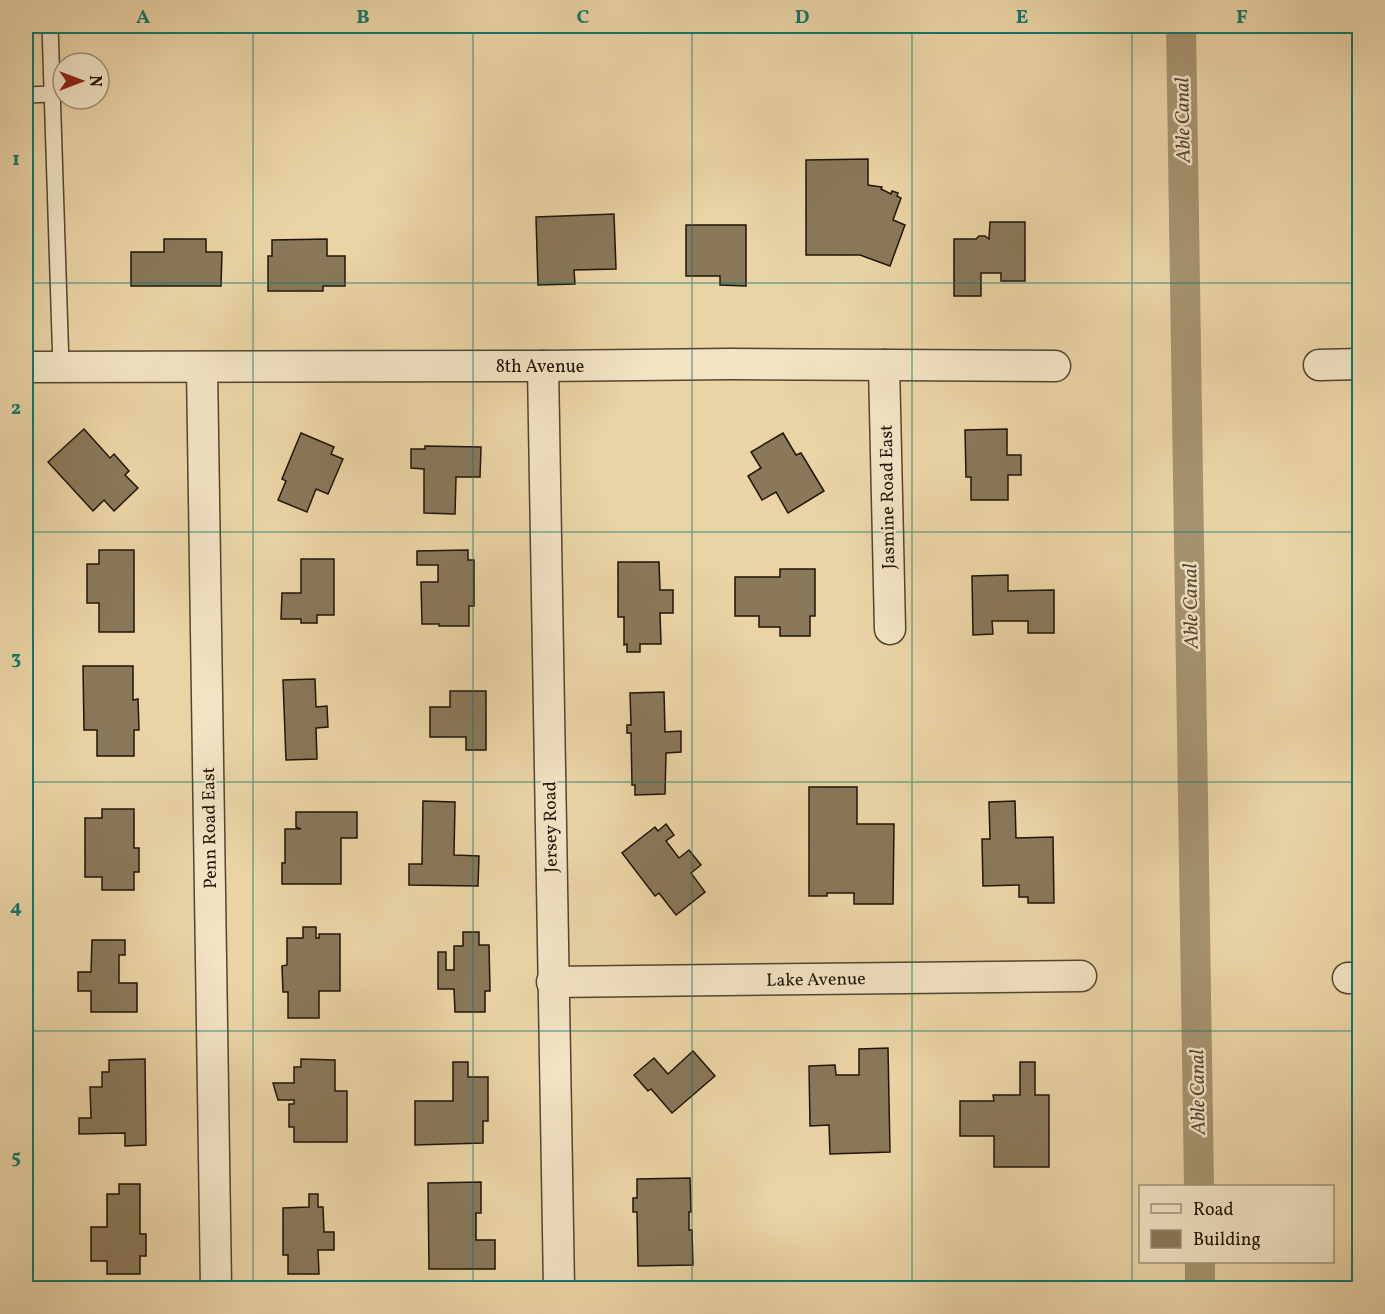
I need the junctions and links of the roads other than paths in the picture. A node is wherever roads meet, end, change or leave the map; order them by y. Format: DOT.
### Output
graph roads {
  1 [pos="50,26"];
  2 [pos="51,60"];
  3 [pos="51,94"];
  4 [pos="26,95"];
  5 [pos="53,111"];
  6 [pos="1359,364"];
  7 [pos="884,365"];
  8 [pos="1319,365"];
  9 [pos="543,366"];
  10 [pos="1055,366"];
  11 [pos="26,367"];
  12 [pos="61,367"];
  13 [pos="202,367"];
  14 [pos="890,629"];
  15 [pos="1081,976"];
  16 [pos="552,982"];
  17 [pos="216,1288"];
  18 [pos="558,1288"];
  1 -- 2 [label="lane"];
  3 -- 4 [label="lane"];
  5 -- 12 [label="lane"];
  6 -- 8 [label="street"];
  7 -- 9 [label="street, 8th Avenue"];
  7 -- 10 [label="street, 8th Avenue"];
  7 -- 14 [label="street, Jasmine Road East"];
  9 -- 13 [label="street, 8th Avenue"];
  9 -- 16 [label="street, Jersey Road"];
  11 -- 12 [label="street, 8th Avenue"];
  12 -- 13 [label="street, 8th Avenue"];
  13 -- 17 [label="street, Penn Road East"];
  15 -- 16 [label="street, Lake Avenue"];
  16 -- 18 [label="street, Jersey Road"];
}
